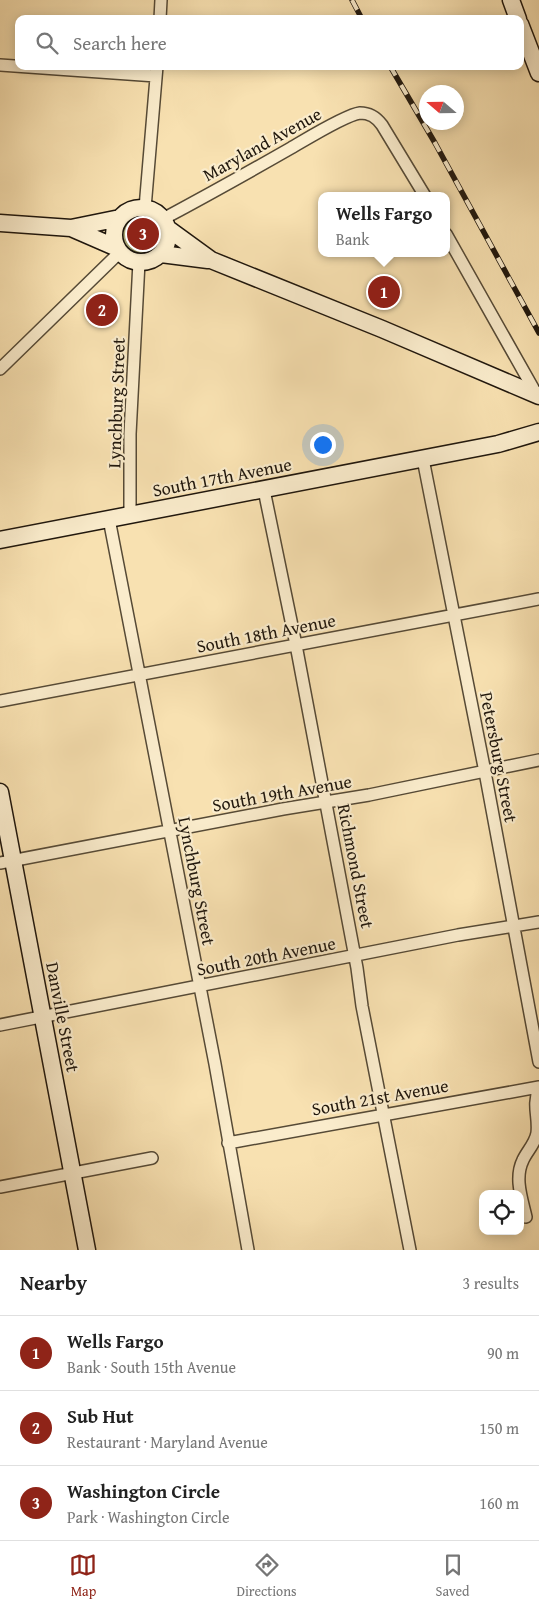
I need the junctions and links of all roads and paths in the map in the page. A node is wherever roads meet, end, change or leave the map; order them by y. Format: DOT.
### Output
graph roads {
  1 [pos="161,0"];
  2 [pos="511,0"];
  3 [pos="160,15"];
  4 [pos="517,15"];
  5 [pos="524,34"];
  6 [pos="0,66"];
  7 [pos="15,66"];
  8 [pos="125,70"];
  9 [pos="156,71"];
  10 [pos="539,72"];
  11 [pos="423,192"];
  12 [pos="144,208"];
  13 [pos="120,218"];
  14 [pos="0,223"];
  15 [pos="165,224"];
  16 [pos="71,228"];
  17 [pos="450,241"];
  18 [pos="118,250"];
  19 [pos="161,254"];
  20 [pos="211,260"];
  21 [pos="139,262"];
  22 [pos="0,369"];
  23 [pos="538,396"];
  24 [pos="539,432"];
  25 [pos="423,459"];
  26 [pos="264,490"];
  27 [pos="130,515"];
  28 [pos="109,519"];
  29 [pos="0,540"];
  30 [pos="539,599"];
  31 [pos="454,615"];
  32 [pos="296,645"];
  33 [pos="140,675"];
  34 [pos="0,701"];
  35 [pos="539,760"];
  36 [pos="485,772"];
  37 [pos="0,792"];
  38 [pos="326,802"];
  39 [pos="170,831"];
  40 [pos="6,861"];
  41 [pos="539,922"];
  42 [pos="514,927"];
  43 [pos="355,957"];
  44 [pos="200,987"];
  45 [pos="43,1016"];
  46 [pos="0,1025"];
  47 [pos="539,1062"];
  48 [pos="539,1087"];
  49 [pos="383,1114"];
  50 [pos="228,1143"];
  51 [pos="152,1158"];
  52 [pos="73,1174"];
  53 [pos="0,1187"];
  54 [pos="526,1217"];
  55 [pos="87,1250"];
  56 [pos="248,1250"];
  57 [pos="410,1250"];
  1 -- 3 [label="street"];
  2 -- 4 [label="street"];
  5 -- 10 [label="street"];
  6 -- 7 [label="street"];
  8 -- 9 [label="street"];
  9 -- 12 [label="street"];
  11 -- 15 [label="street, Maryland Avenue"];
  12 -- 13 [label="street"];
  12 -- 15 [label="street"];
  13 -- 16 [label="street"];
  13 -- 18 [label="street"];
  14 -- 16 [label="street"];
  15 -- 19 [label="street"];
  15 -- 20 [label="street"];
  16 -- 18 [label="street"];
  17 -- 23 [label="street"];
  18 -- 21 [label="street"];
  18 -- 22 [label="street"];
  19 -- 20 [label="street"];
  19 -- 21 [label="street"];
  20 -- 23 [label="street"];
  21 -- 27 [label="street, Lynchburg Street"];
  24 -- 25 [label="street, South 17th Avenue"];
  25 -- 26 [label="street, South 17th Avenue"];
  25 -- 31 [label="street, Petersburg Street"];
  26 -- 27 [label="street, South 17th Avenue"];
  26 -- 32 [label="street, Richmond Street"];
  27 -- 28 [label="street, South 17th Avenue"];
  28 -- 29 [label="street, South 17th Avenue"];
  28 -- 33 [label="street, Lynchburg Street"];
  30 -- 31 [label="street, South 18th Avenue"];
  31 -- 32 [label="street, South 18th Avenue"];
  31 -- 36 [label="street, Petersburg Street"];
  32 -- 33 [label="street, South 18th Avenue"];
  32 -- 38 [label="street, Richmond Street"];
  33 -- 34 [label="street, South 18th Avenue"];
  33 -- 39 [label="street, Lynchburg Street"];
  35 -- 36 [label="street, South 19th Avenue"];
  36 -- 38 [label="street, South 19th Avenue"];
  36 -- 42 [label="street, Petersburg Street"];
  37 -- 40 [label="street, Danville Street"];
  38 -- 39 [label="street, South 19th Avenue"];
  38 -- 43 [label="street, Richmond Street"];
  39 -- 40 [label="street, South 19th Avenue"];
  39 -- 44 [label="street, Lynchburg Street"];
  40 -- 45 [label="street, Danville Street"];
  41 -- 42 [label="street, South 20th Avenue"];
  42 -- 43 [label="street, South 20th Avenue"];
  42 -- 47 [label="street, Petersburg Street"];
  43 -- 44 [label="street, South 20th Avenue"];
  43 -- 49 [label="street, Richmond Street"];
  44 -- 45 [label="street, South 20th Avenue"];
  44 -- 50 [label="street, Lynchburg Street"];
  45 -- 46 [label="street, South 20th Avenue"];
  45 -- 52 [label="street, Danville Street"];
  48 -- 49 [label="street, South 21st Avenue"];
  48 -- 54 [label="street"];
  49 -- 50 [label="street, South 21st Avenue"];
  49 -- 57 [label="street, Richmond Street"];
  50 -- 56 [label="street, Lynchburg Street"];
  51 -- 52 [label="street"];
  52 -- 53 [label="street"];
  52 -- 55 [label="street, Danville Street"];
}
